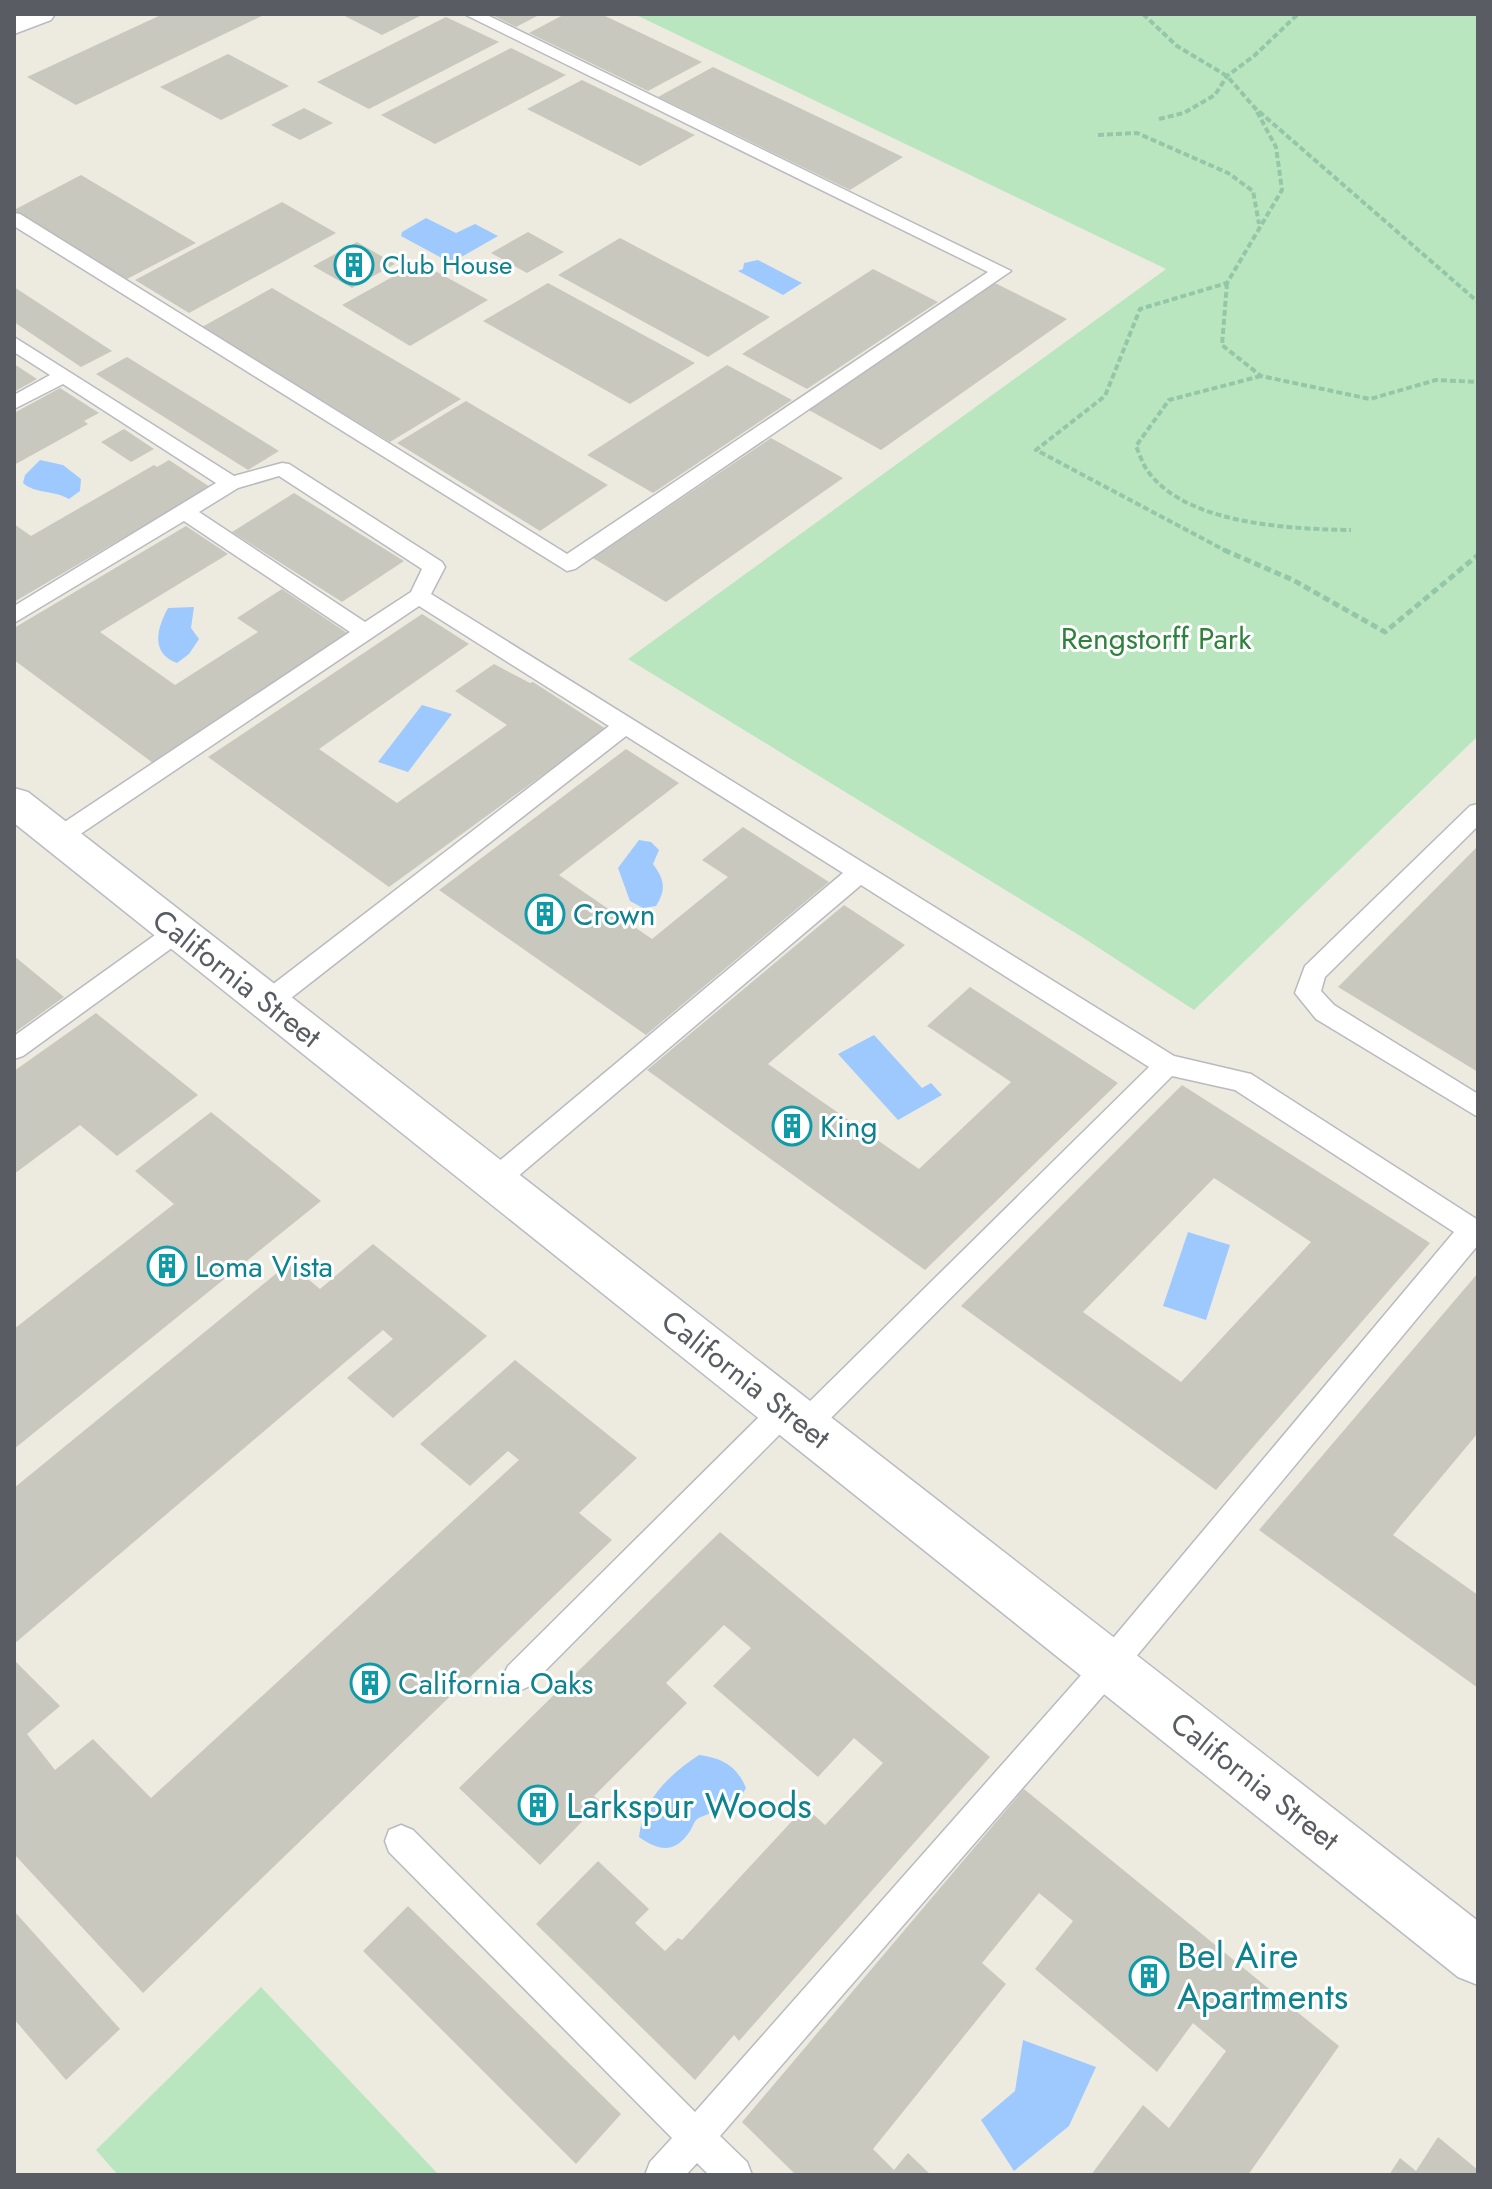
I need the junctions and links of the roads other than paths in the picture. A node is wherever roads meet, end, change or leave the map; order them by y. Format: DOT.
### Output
graph roads {
  1 [pos="41,14"];
  2 [pos="472,14"];
  3 [pos="14,26"];
  4 [pos="14,218"];
  5 [pos="14,343"];
  6 [pos="64,375"];
  7 [pos="14,403"];
  8 [pos="231,483"];
  9 [pos="184,512"];
  10 [pos="419,596"];
  11 [pos="14,616"];
  12 [pos="365,632"];
  13 [pos="624,726"];
  14 [pos="14,802"];
  15 [pos="1478,812"];
  16 [pos="59,837"];
  17 [pos="858,874"];
  18 [pos="178,931"];
  19 [pos="268,1002"];
  20 [pos="14,1049"];
  21 [pos="1167,1065"];
  22 [pos="1478,1107"];
  23 [pos="494,1181"];
  24 [pos="1475,1232"];
  25 [pos="795,1417"];
  26 [pos="1109,1666"];
  27 [pos="519,1676"];
  28 [pos="401,1841"];
  29 [pos="1474,1944"];
  30 [pos="695,2137"];
  31 [pos="663,2175"];
  32 [pos="734,2175"];
  1 -- 3 [label="main road"];
  2 -- 4 [label="lane"];
  5 -- 6 [label="lane"];
  6 -- 7 [label="lane"];
  6 -- 8 [label="lane"];
  8 -- 9 [label="lane"];
  8 -- 10 [label="lane"];
  9 -- 11 [label="lane"];
  9 -- 12 [label="lane"];
  10 -- 12 [label="lane"];
  10 -- 13 [label="lane"];
  12 -- 16 [label="lane"];
  13 -- 17 [label="lane"];
  13 -- 19 [label="lane"];
  14 -- 16 [label="main road, California Street"];
  15 -- 22 [label="lane"];
  16 -- 18 [label="main road, California Street"];
  17 -- 21 [label="lane"];
  17 -- 23 [label="lane"];
  18 -- 19 [label="main road, California Street"];
  18 -- 20 [label="lane"];
  19 -- 23 [label="main road, California Street"];
  21 -- 24 [label="lane"];
  21 -- 25 [label="lane"];
  23 -- 25 [label="main road, California Street"];
  24 -- 26 [label="lane"];
  25 -- 26 [label="main road, California Street"];
  25 -- 27 [label="lane"];
  26 -- 29 [label="main road, California Street"];
  26 -- 30 [label="lane"];
  28 -- 30 [label="lane"];
  30 -- 31 [label="lane"];
  30 -- 32 [label="lane"];
}
